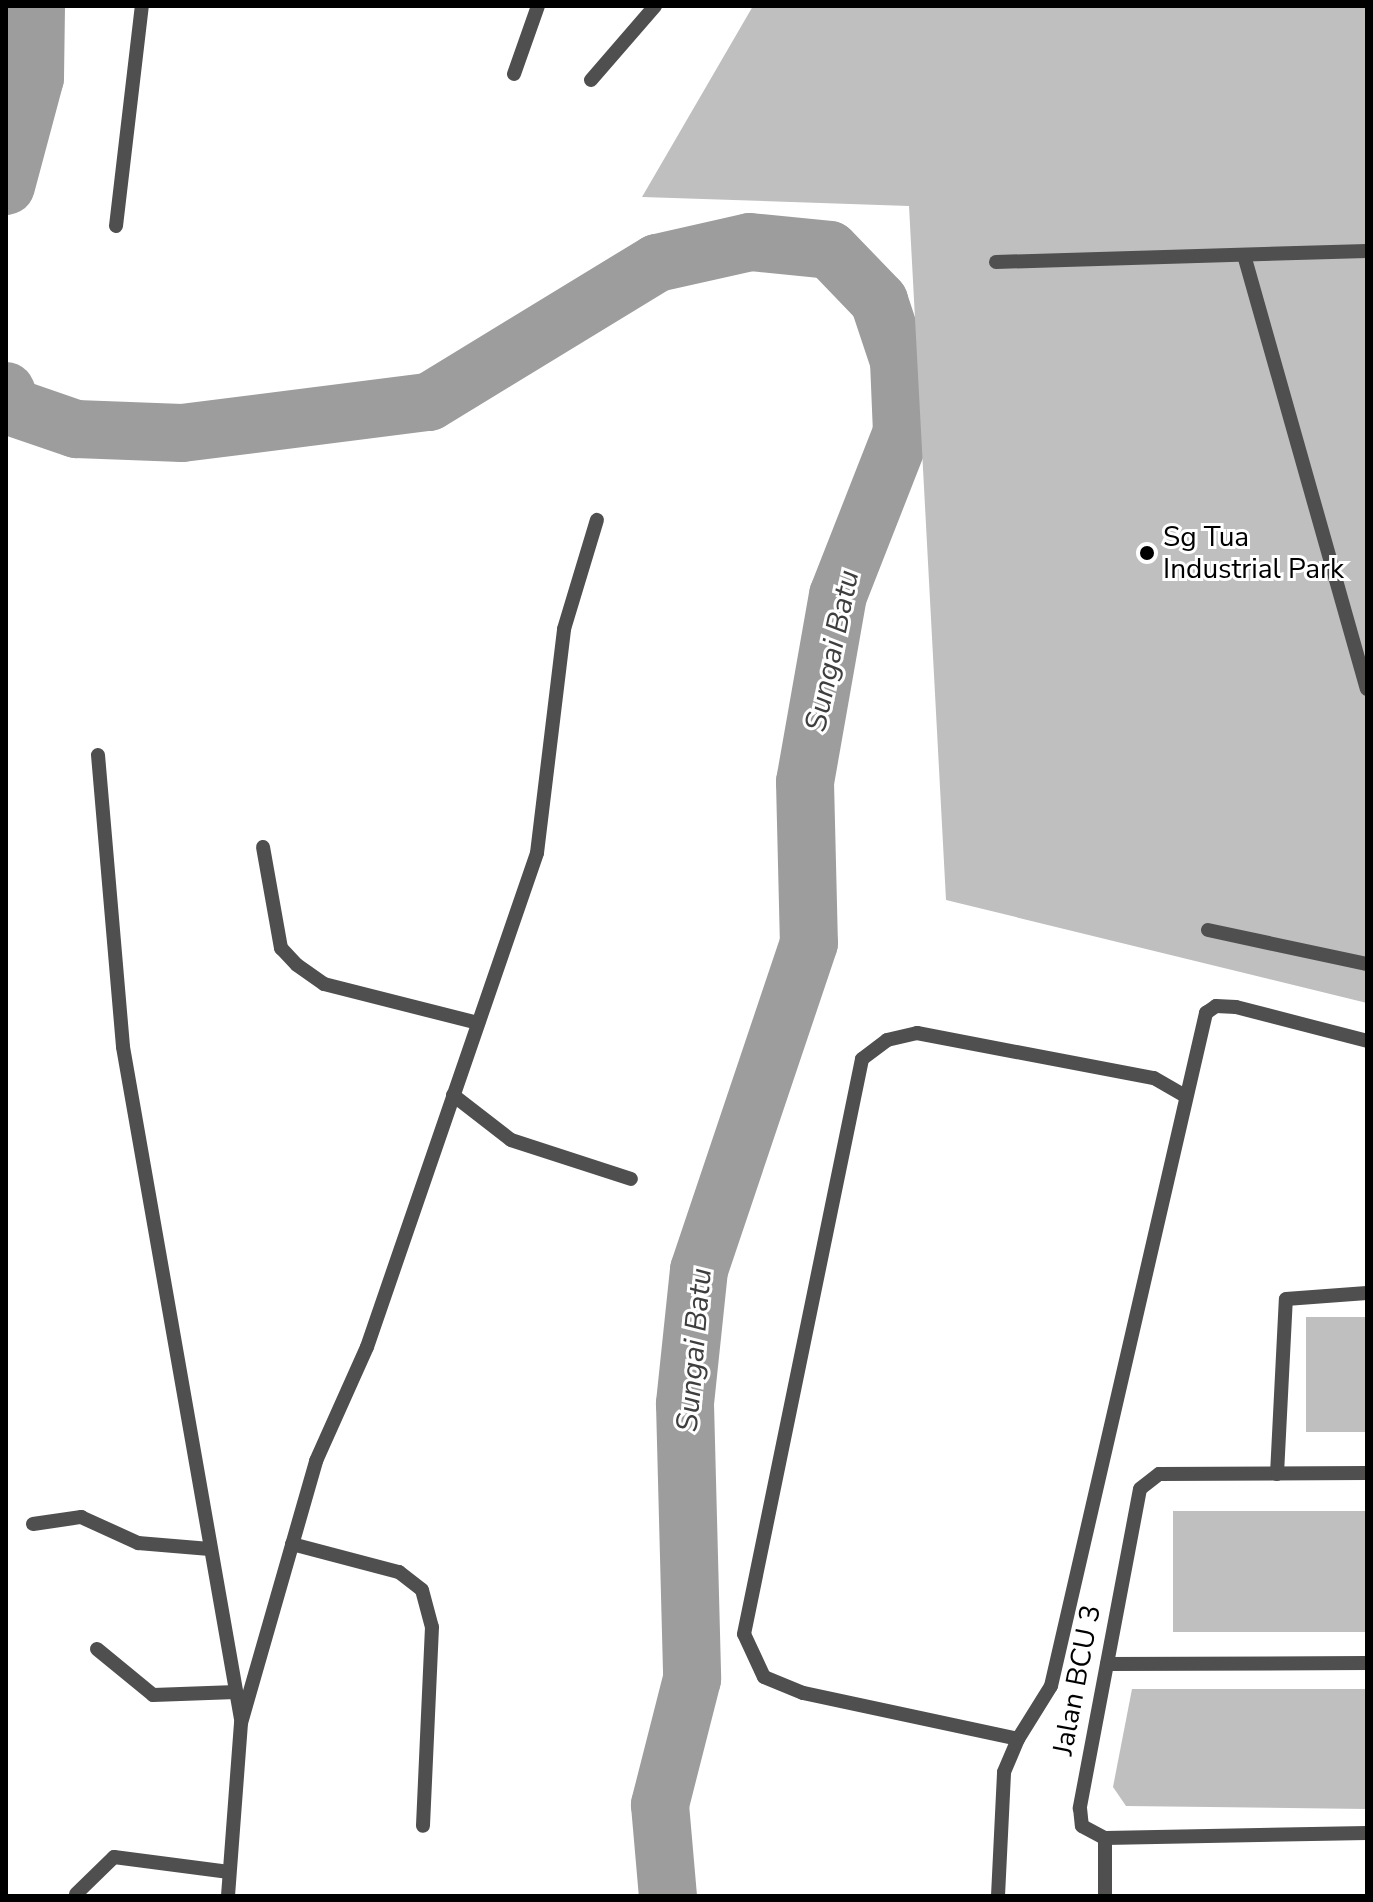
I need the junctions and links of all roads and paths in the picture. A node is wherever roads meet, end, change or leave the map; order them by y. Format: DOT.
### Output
graph roads {
  1 [pos="142,6"];
  2 [pos="538,6"];
  3 [pos="655,6"];
  4 [pos="514,74"];
  5 [pos="591,80"];
  6 [pos="116,226"];
  7 [pos="1367,251"];
  8 [pos="1244,255"];
  9 [pos="996,262"];
  10 [pos="597,520"];
  11 [pos="1367,689"];
  12 [pos="98,755"];
  13 [pos="263,847"];
  14 [pos="1208,930"];
  15 [pos="1367,964"];
  16 [pos="478,1023"];
  17 [pos="1367,1041"];
  18 [pos="453,1095"];
  19 [pos="1185,1096"];
  20 [pos="631,1179"];
  21 [pos="1367,1293"];
  22 [pos="1367,1473"];
  23 [pos="1277,1474"];
  24 [pos="33,1524"];
  25 [pos="292,1544"];
  26 [pos="210,1549"];
  27 [pos="97,1649"];
  28 [pos="1367,1663"];
  29 [pos="1107,1664"];
  30 [pos="236,1692"];
  31 [pos="241,1723"];
  32 [pos="1018,1739"];
  33 [pos="423,1826"];
  34 [pos="1367,1833"];
  35 [pos="1105,1838"];
  36 [pos="229,1872"];
  37 [pos="76,1894"];
  38 [pos="228,1896"];
  39 [pos="998,1896"];
  40 [pos="1105,1896"];
  1 -- 6 [label="lane"];
  2 -- 4 [label="lane"];
  3 -- 5 [label="lane"];
  7 -- 8 [label="lane"];
  8 -- 9 [label="lane"];
  8 -- 11 [label="lane"];
  10 -- 16 [label="lane"];
  12 -- 26 [label="lane"];
  13 -- 16 [label="lane"];
  14 -- 15 [label="lane"];
  16 -- 18 [label="lane"];
  17 -- 19 [label="lane"];
  18 -- 20 [label="lane"];
  18 -- 25 [label="lane"];
  19 -- 32 [label="lane"];
  19 -- 32 [label="lane"];
  21 -- 23 [label="lane"];
  22 -- 23 [label="lane, Jalan BCU 3"];
  23 -- 29 [label="lane, Jalan BCU 3"];
  24 -- 26 [label="lane"];
  25 -- 31 [label="lane"];
  25 -- 33 [label="lane"];
  26 -- 30 [label="lane"];
  27 -- 30 [label="lane"];
  28 -- 29 [label="lane"];
  29 -- 35 [label="lane, Jalan BCU 3"];
  30 -- 31 [label="lane"];
  31 -- 36 [label="lane"];
  32 -- 39 [label="lane"];
  34 -- 35 [label="lane"];
  35 -- 40 [label="lane"];
  36 -- 37 [label="lane"];
  36 -- 38 [label="lane"];
}
